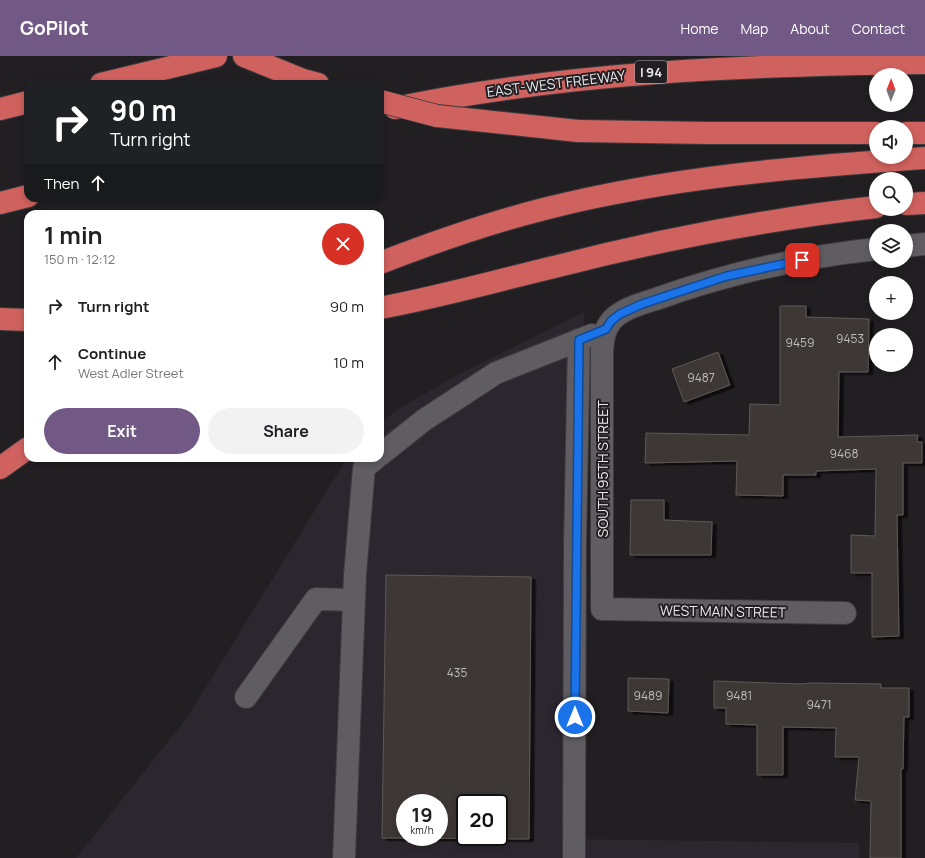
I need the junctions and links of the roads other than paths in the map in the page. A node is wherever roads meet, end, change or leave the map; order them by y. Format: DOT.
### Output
graph roads {
  1 [pos="216,56"];
  2 [pos="244,56"];
  3 [pos="925,64"];
  4 [pos="117,80"];
  5 [pos="303,80"];
  6 [pos="384,102"];
  7 [pos="24,103"];
  8 [pos="0,109"];
  9 [pos="384,110"];
  10 [pos="869,133"];
  11 [pos="913,133"];
  12 [pos="925,133"];
  13 [pos="925,158"];
  14 [pos="24,197"];
  15 [pos="0,203"];
  16 [pos="925,203"];
  17 [pos="913,204"];
  18 [pos="869,209"];
  19 [pos="925,244"];
  20 [pos="913,245"];
  21 [pos="869,250"];
  22 [pos="384,262"];
  23 [pos="384,307"];
  24 [pos="0,319"];
  25 [pos="24,320"];
  26 [pos="606,329"];
  27 [pos="579,340"];
  28 [pos="24,451"];
  29 [pos="384,452"];
  30 [pos="371,462"];
  31 [pos="0,468"];
  32 [pos="354,600"];
  33 [pos="602,609"];
  34 [pos="845,614"];
  35 [pos="246,697"];
  36 [pos="344,858"];
  37 [pos="574,858"];
  1 -- 4 [label="highway"];
  2 -- 5 [label="highway"];
  3 -- 9 [label="highway, EAST-WEST FREEWAY / I 94"];
  6 -- 10 [label="highway, bridge"];
  7 -- 8 [label="highway"];
  11 -- 12 [label="highway"];
  13 -- 22 [label="highway"];
  14 -- 15 [label="highway"];
  16 -- 17 [label="highway"];
  18 -- 23 [label="highway"];
  19 -- 20 [label="street"];
  21 -- 26 [label="street"];
  24 -- 25 [label="highway"];
  26 -- 27 [label="street"];
  26 -- 33 [label="street, SOUTH 95TH STREET"];
  27 -- 29 [label="street"];
  27 -- 37 [label="street"];
  28 -- 31 [label="highway"];
  30 -- 32 [label="street"];
  32 -- 35 [label="street"];
  32 -- 36 [label="street"];
  33 -- 34 [label="street, WEST MAIN STREET"];
}
